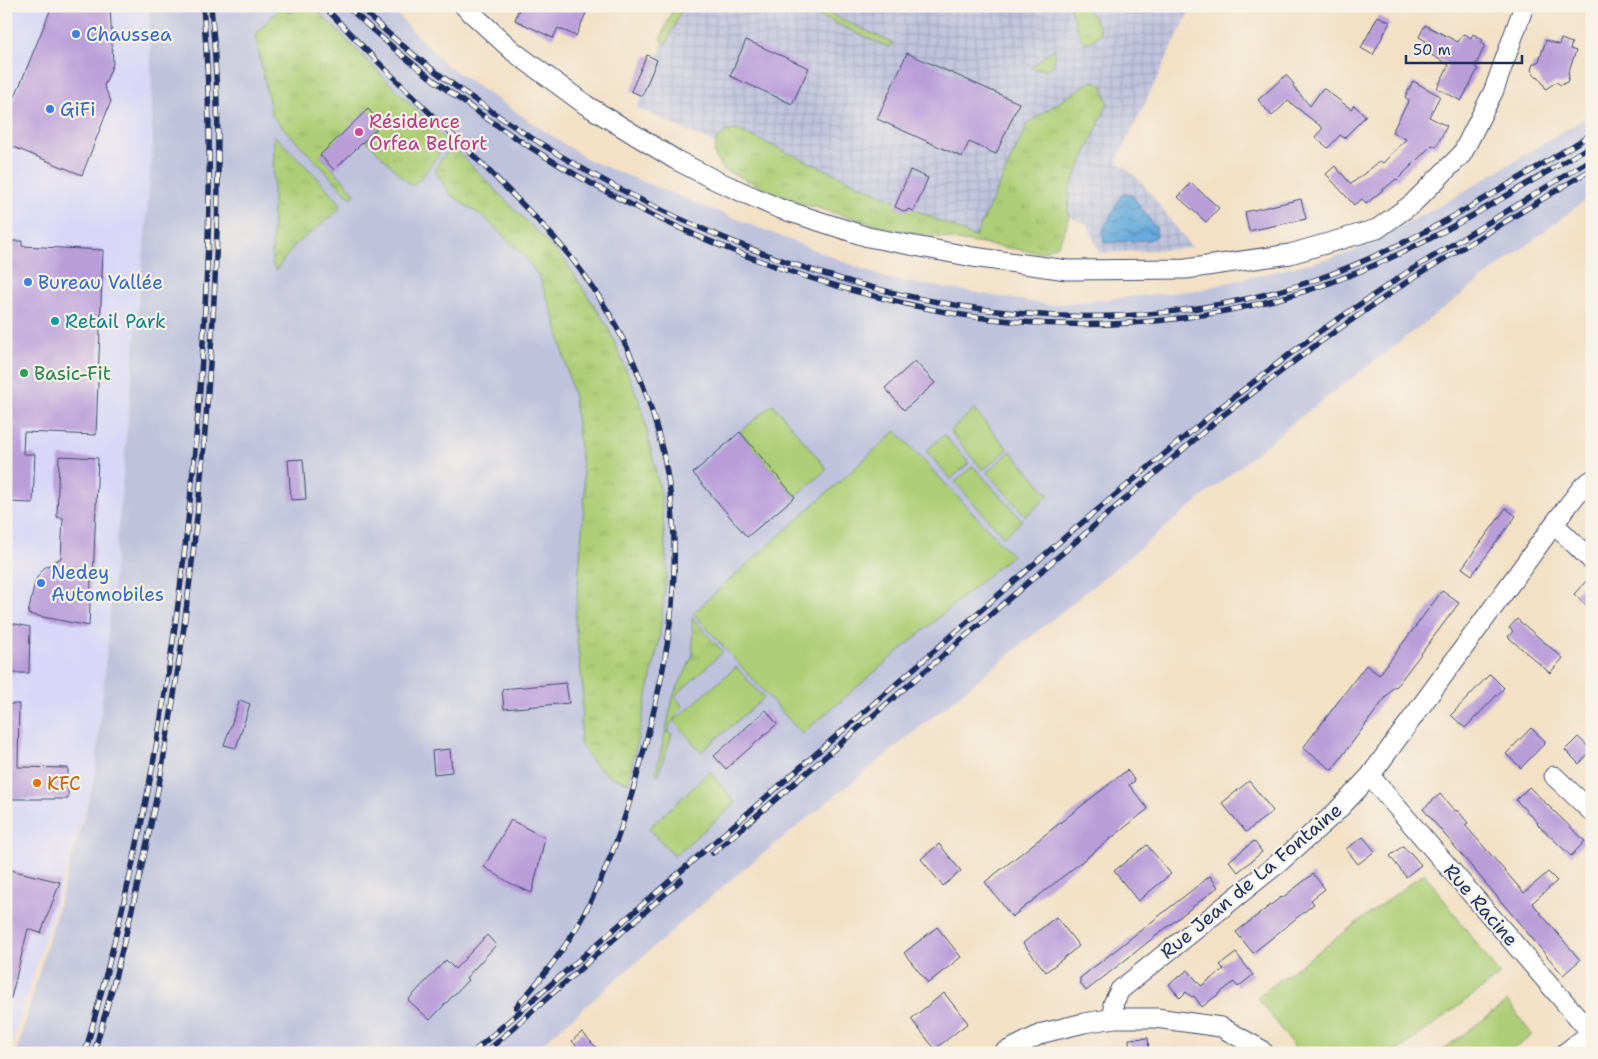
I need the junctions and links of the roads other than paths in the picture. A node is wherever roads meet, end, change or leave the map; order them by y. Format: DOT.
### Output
graph roads {
  1 [pos="464,6"];
  2 [pos="1524,6"];
  3 [pos="1592,480"];
  4 [pos="1554,524"];
  5 [pos="1592,561"];
  6 [pos="1370,776"];
  7 [pos="1554,776"];
  8 [pos="1592,812"];
  9 [pos="1115,1018"];
  10 [pos="1591,1033"];
  11 [pos="1012,1051"];
  12 [pos="1264,1053"];
  13 [pos="1565,1053"];
  1 -- 2 [label="street"];
  3 -- 4 [label="street, Rue Jean de La Fontaine"];
  4 -- 5 [label="street"];
  4 -- 6 [label="street, Rue Jean de La Fontaine"];
  6 -- 9 [label="street, Rue Jean de La Fontaine"];
  6 -- 10 [label="street, Rue Racine"];
  7 -- 8 [label="street"];
  9 -- 11 [label="street"];
  9 -- 12 [label="street"];
  10 -- 13 [label="street"];
}
